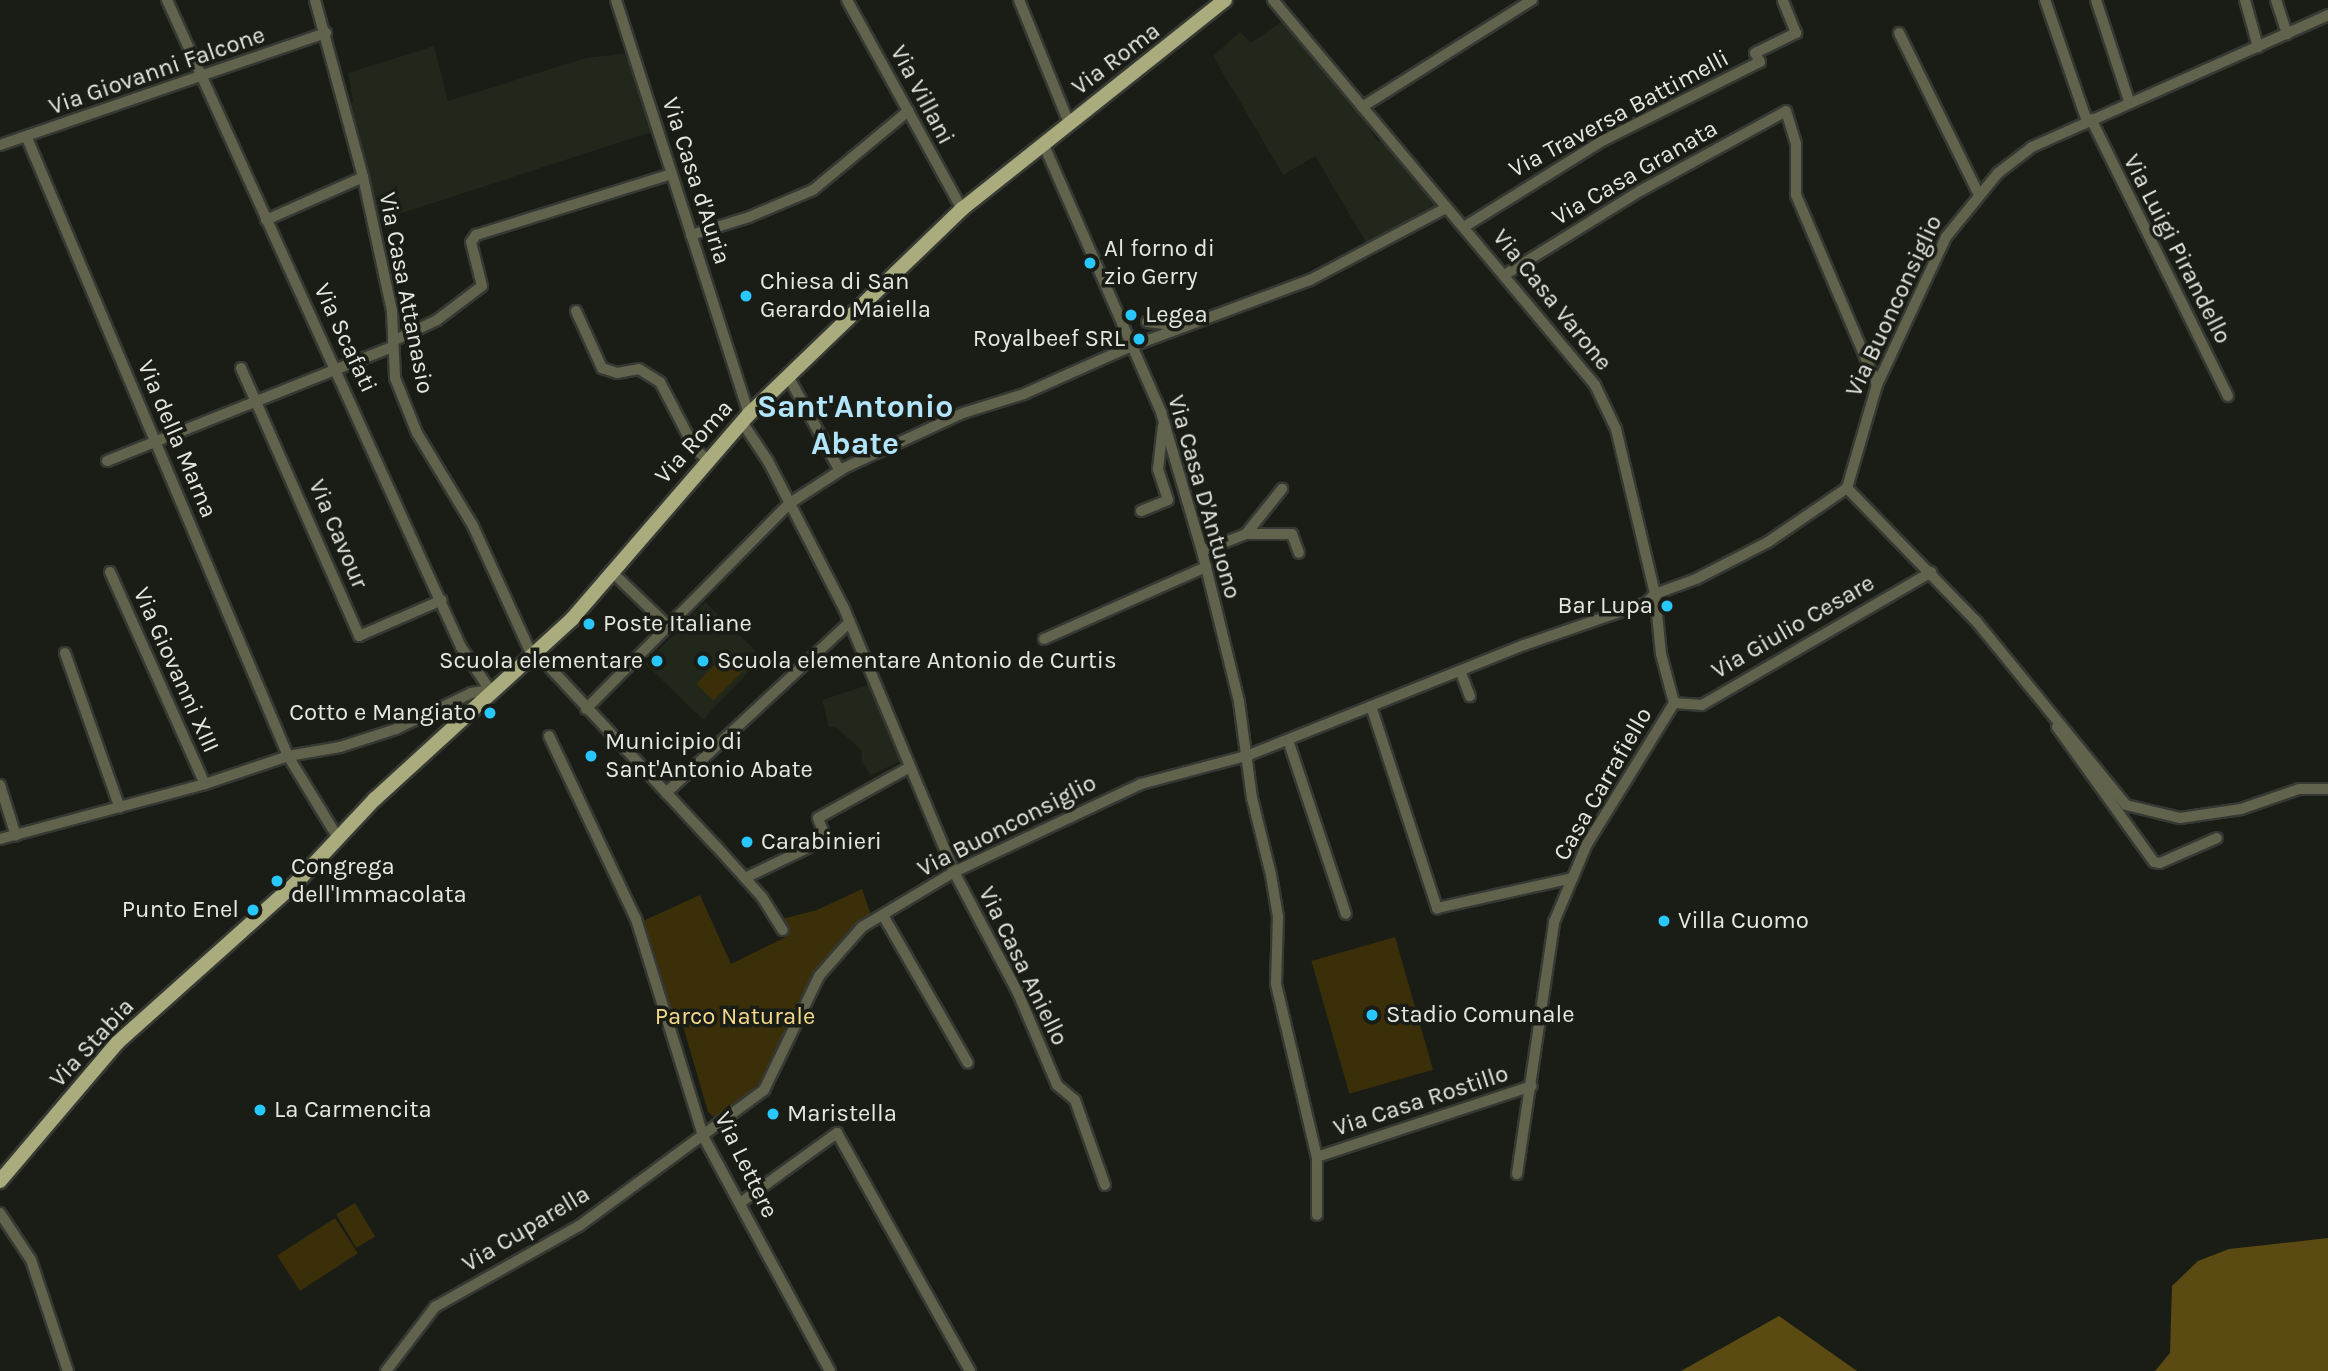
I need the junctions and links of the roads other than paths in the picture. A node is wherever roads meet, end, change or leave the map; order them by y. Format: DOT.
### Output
graph roads {
  1 [pos="167,0"];
  2 [pos="315,0"];
  3 [pos="617,0"];
  4 [pos="847,0"];
  5 [pos="1019,0"];
  6 [pos="1225,0"];
  7 [pos="1273,0"];
  8 [pos="1532,0"];
  9 [pos="1783,0"];
  10 [pos="2045,0"];
  11 [pos="2096,0"];
  12 [pos="2245,0"];
  13 [pos="2276,0"];
  14 [pos="2328,15"];
  15 [pos="326,33"];
  16 [pos="1899,33"];
  17 [pos="2287,34"];
  18 [pos="2259,47"];
  19 [pos="202,79"];
  20 [pos="2129,102"];
  21 [pos="1362,107"];
  22 [pos="908,111"];
  23 [pos="2089,120"];
  24 [pos="1069,123"];
  25 [pos="27,138"];
  26 [pos="1043,144"];
  27 [pos="0,145"];
  28 [pos="672,174"];
  29 [pos="363,177"];
  30 [pos="1978,193"];
  31 [pos="1446,208"];
  32 [pos="962,209"];
  33 [pos="266,220"];
  34 [pos="1464,227"];
  35 [pos="691,235"];
  36 [pos="1506,274"];
  37 [pos="576,311"];
  38 [pos="1147,322"];
  39 [pos="1188,328"];
  40 [pos="393,344"];
  41 [pos="1132,348"];
  42 [pos="241,368"];
  43 [pos="336,371"];
  44 [pos="788,376"];
  45 [pos="1877,384"];
  46 [pos="2228,396"];
  47 [pos="255,403"];
  48 [pos="746,418"];
  49 [pos="1164,424"];
  50 [pos="153,444"];
  51 [pos="708,460"];
  52 [pos="107,461"];
  53 [pos="839,471"];
  54 [pos="1847,488"];
  55 [pos="1282,489"];
  56 [pos="790,503"];
  57 [pos="1141,511"];
  58 [pos="1246,534"];
  59 [pos="1202,551"];
  60 [pos="1299,553"];
  61 [pos="1206,567"];
  62 [pos="110,572"];
  63 [pos="1931,572"];
  64 [pos="612,573"];
  65 [pos="1655,594"];
  66 [pos="442,600"];
  67 [pos="850,622"];
  68 [pos="667,625"];
  69 [pos="1044,639"];
  70 [pos="65,653"];
  71 [pos="531,653"];
  72 [pos="1461,673"];
  73 [pos="1430,685"];
  74 [pos="490,691"];
  75 [pos="1470,696"];
  76 [pos="1435,698"];
  77 [pos="1674,703"];
  78 [pos="1371,706"];
  79 [pos="586,709"];
  80 [pos="2055,717"];
  81 [pos="549,736"];
  82 [pos="1288,740"];
  83 [pos="1249,755"];
  84 [pos="288,756"];
  85 [pos="910,767"];
  86 [pos="205,784"];
  87 [pos="0,785"];
  88 [pos="2328,789"];
  89 [pos="666,793"];
  90 [pos="120,808"];
  91 [pos="16,836"];
  92 [pos="338,838"];
  93 [pos="2217,838"];
  94 [pos="0,839"];
  95 [pos="954,872"];
  96 [pos="745,878"];
  97 [pos="1572,878"];
  98 [pos="1346,914"];
  99 [pos="884,917"];
  100 [pos="1278,917"];
  101 [pos="783,930"];
  102 [pos="227,946"];
  103 [pos="968,1063"];
  104 [pos="1532,1086"];
  105 [pos="704,1138"];
  106 [pos="1317,1157"];
  107 [pos="1517,1174"];
  108 [pos="0,1181"];
  109 [pos="1105,1185"];
  110 [pos="740,1203"];
  111 [pos="0,1213"];
  112 [pos="1317,1215"];
  113 [pos="68,1371"];
  114 [pos="386,1371"];
  115 [pos="830,1371"];
  116 [pos="970,1371"];
  1 -- 19 [label="street, Via Scafati"];
  2 -- 15 [label="street, Via Casa Attanasio"];
  3 -- 28 [label="street, Via Casa d'Auria"];
  4 -- 22 [label="street, Via Villani"];
  5 -- 24 [label="street"];
  6 -- 24 [label="main road, Via Roma"];
  7 -- 21 [label="street, Via Casa Varone"];
  8 -- 21 [label="street"];
  9 -- 34 [label="street, Via Traversa Battimelli"];
  10 -- 23 [label="street, Via Luigi Pirandello"];
  11 -- 20 [label="street"];
  12 -- 18 [label="street"];
  13 -- 17 [label="street"];
  14 -- 17 [label="street, Via Buonconsiglio"];
  15 -- 19 [label="street, Via Giovanni Falcone"];
  15 -- 29 [label="street, Via Casa Attanasio"];
  16 -- 30 [label="street"];
  17 -- 18 [label="street, Via Buonconsiglio"];
  18 -- 20 [label="street, Via Buonconsiglio"];
  19 -- 25 [label="street, Via Giovanni Falcone"];
  19 -- 33 [label="street, Via Scafati"];
  20 -- 23 [label="street, Via Buonconsiglio"];
  21 -- 31 [label="street, Via Casa Varone"];
  22 -- 32 [label="street, Via Villani"];
  22 -- 35 [label="street"];
  23 -- 30 [label="street, Via Buonconsiglio"];
  23 -- 46 [label="street, Via Luigi Pirandello"];
  24 -- 26 [label="main road, Via Roma"];
  25 -- 27 [label="street, Via Giovanni Falcone"];
  25 -- 50 [label="street, Via della Marna"];
  26 -- 32 [label="main road, Via Roma"];
  26 -- 41 [label="street, Via Casa D'Antuono"];
  28 -- 35 [label="street, Via Casa d'Auria"];
  28 -- 40 [label="street"];
  29 -- 33 [label="street"];
  29 -- 40 [label="street, Via Casa Attanasio"];
  30 -- 45 [label="street, Via Buonconsiglio"];
  31 -- 34 [label="street, Via Casa Varone"];
  31 -- 39 [label="street"];
  32 -- 44 [label="main road, Via Roma"];
  33 -- 43 [label="street, Via Scafati"];
  34 -- 36 [label="street, Via Casa Varone"];
  35 -- 48 [label="street, Via Casa d'Auria"];
  36 -- 45 [label="street, Via Casa Granata"];
  36 -- 65 [label="street, Via Casa Varone"];
  37 -- 51 [label="street"];
  38 -- 39 [label="street"];
  39 -- 41 [label="street"];
  40 -- 43 [label="street"];
  40 -- 71 [label="street, Via Casa Attanasio"];
  41 -- 49 [label="street, Via Casa D'Antuono"];
  41 -- 53 [label="street"];
  42 -- 47 [label="street, Via Cavour"];
  43 -- 47 [label="street"];
  43 -- 66 [label="street, Via Scafati"];
  44 -- 48 [label="main road, Via Roma"];
  44 -- 53 [label="street"];
  45 -- 54 [label="street, Via Buonconsiglio"];
  47 -- 50 [label="street"];
  47 -- 66 [label="street, Via Cavour"];
  48 -- 51 [label="main road, Via Roma"];
  48 -- 56 [label="street, Via Casa Aniello"];
  49 -- 57 [label="street"];
  49 -- 59 [label="street, Via Casa D'Antuono"];
  50 -- 52 [label="street"];
  50 -- 84 [label="street, Via della Marna"];
  51 -- 64 [label="main road, Via Roma"];
  53 -- 56 [label="street"];
  54 -- 63 [label="street"];
  54 -- 65 [label="street, Via Buonconsiglio"];
  55 -- 58 [label="street"];
  56 -- 67 [label="street, Via Casa Aniello"];
  56 -- 68 [label="street"];
  58 -- 59 [label="street"];
  58 -- 60 [label="street"];
  59 -- 61 [label="street, Via Casa D'Antuono"];
  61 -- 69 [label="street"];
  61 -- 83 [label="street, Via Casa D'Antuono"];
  62 -- 86 [label="street, Via Giovanni XIII"];
  63 -- 77 [label="street, Via Giulio Cesare"];
  63 -- 80 [label="street"];
  64 -- 68 [label="street"];
  64 -- 71 [label="main road, Via Roma"];
  65 -- 72 [label="street, Via Buonconsiglio"];
  65 -- 77 [label="street, Via Casa Varone"];
  66 -- 74 [label="street, Via Scafati"];
  67 -- 85 [label="street, Via Casa Aniello"];
  67 -- 89 [label="street"];
  68 -- 79 [label="street"];
  70 -- 90 [label="street"];
  71 -- 74 [label="main road, Via Roma"];
  71 -- 79 [label="street"];
  72 -- 73 [label="street, Via Buonconsiglio"];
  72 -- 75 [label="street"];
  73 -- 76 [label="street"];
  73 -- 78 [label="street, Via Buonconsiglio"];
  74 -- 84 [label="street"];
  74 -- 92 [label="main road, Via Roma"];
  77 -- 97 [label="street, Casa Carrafiello"];
  78 -- 82 [label="street, Via Buonconsiglio"];
  78 -- 97 [label="street"];
  79 -- 89 [label="street"];
  80 -- 88 [label="street"];
  80 -- 93 [label="street"];
  81 -- 105 [label="street, Via Lettere"];
  82 -- 83 [label="street, Via Buonconsiglio"];
  82 -- 98 [label="street"];
  83 -- 95 [label="street, Via Buonconsiglio"];
  83 -- 100 [label="street, Via Casa D'Antuono"];
  84 -- 86 [label="street"];
  84 -- 92 [label="street, Via della Marna"];
  85 -- 95 [label="street, Via Casa Aniello"];
  85 -- 96 [label="street"];
  86 -- 90 [label="street"];
  87 -- 91 [label="street"];
  89 -- 96 [label="street"];
  90 -- 91 [label="street"];
  91 -- 94 [label="street"];
  92 -- 102 [label="main road, Via Roma"];
  95 -- 99 [label="street, Via Buonconsiglio"];
  95 -- 109 [label="street, Via Casa Aniello"];
  96 -- 101 [label="street"];
  97 -- 104 [label="street, Casa Carrafiello"];
  99 -- 103 [label="street"];
  99 -- 105 [label="street, Via Buonconsiglio"];
  100 -- 106 [label="street, Via Casa Rostillo"];
  102 -- 108 [label="main road, Via Stabia"];
  104 -- 106 [label="street, Via Casa Rostillo"];
  104 -- 107 [label="street, Casa Carrafiello"];
  105 -- 110 [label="street, Via Lettere"];
  105 -- 114 [label="street, Via Cuparella"];
  106 -- 112 [label="street"];
  110 -- 115 [label="street, Via Lettere"];
  110 -- 116 [label="street"];
  111 -- 113 [label="street"];
}
